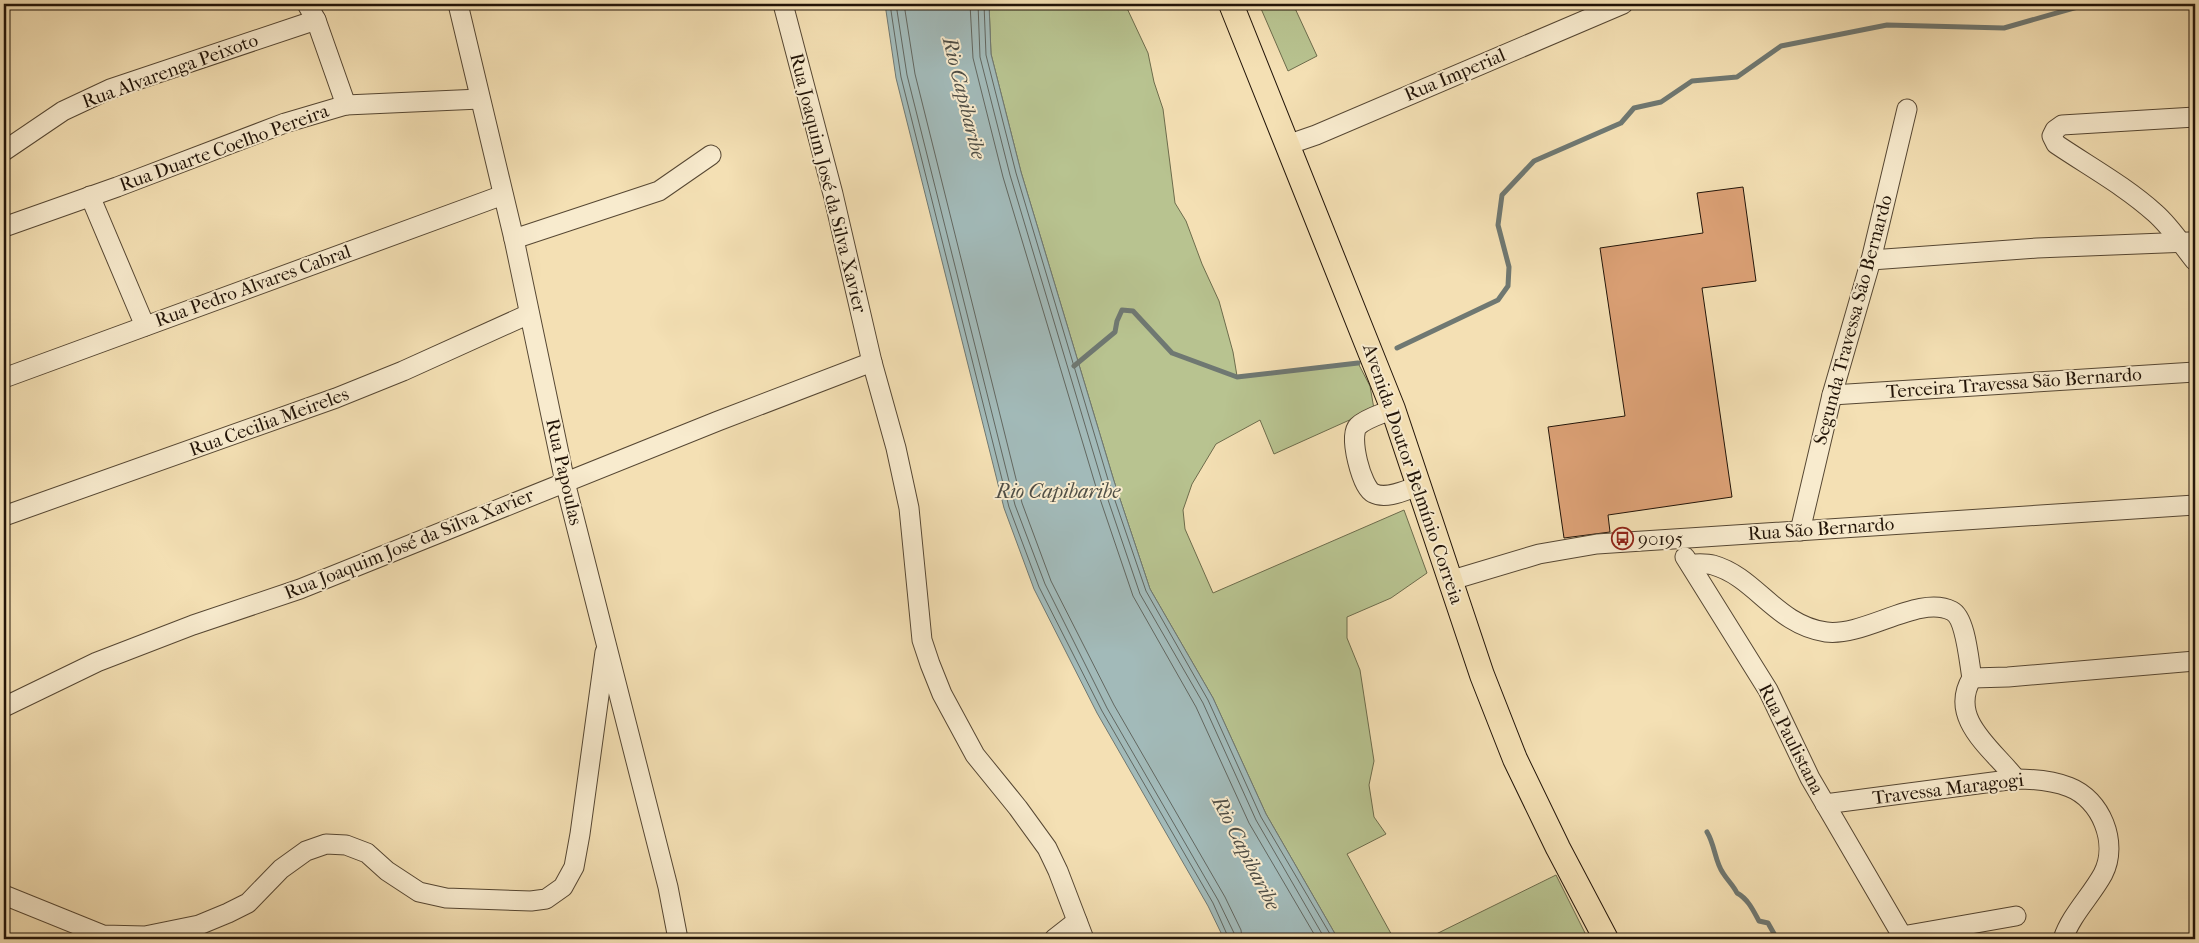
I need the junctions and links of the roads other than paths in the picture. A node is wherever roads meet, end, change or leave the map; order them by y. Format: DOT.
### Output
graph roads {
  1 [pos="458,4"];
  2 [pos="783,4"];
  3 [pos="1231,4"];
  4 [pos="1623,4"];
  5 [pos="311,12"];
  6 [pos="480,99"];
  7 [pos="346,105"];
  8 [pos="1907,109"];
  9 [pos="2195,117"];
  10 [pos="1287,145"];
  11 [pos="4,151"];
  12 [pos="711,156"];
  13 [pos="503,195"];
  14 [pos="90,196"];
  15 [pos="4,227"];
  16 [pos="514,239"];
  17 [pos="2187,242"];
  18 [pos="1871,260"];
  19 [pos="2195,261"];
  20 [pos="529,314"];
  21 [pos="145,326"];
  22 [pos="872,362"];
  23 [pos="2195,372"];
  24 [pos="4,378"];
  25 [pos="1832,395"];
  26 [pos="1393,409"];
  27 [pos="565,482"];
  28 [pos="1418,486"];
  29 [pos="2195,504"];
  30 [pos="4,516"];
  31 [pos="1800,530"];
  32 [pos="1675,540"];
  33 [pos="1690,564"];
  34 [pos="1452,580"];
  35 [pos="606,643"];
  36 [pos="2195,661"];
  37 [pos="1972,678"];
  38 [pos="4,707"];
  39 [pos="2016,779"];
  40 [pos="1826,804"];
  41 [pos="4,895"];
  42 [pos="2016,916"];
  43 [pos="1076,921"];
  44 [pos="1903,938"];
  45 [pos="678,939"];
  46 [pos="1054,939"];
  47 [pos="1084,939"];
  48 [pos="1606,939"];
  49 [pos="2063,939"];
  1 -- 6 [label="street, Rua Papoulas"];
  2 -- 22 [label="street, Rua Joaquim José da Silva Xavier"];
  3 -- 10 [label="main road, Avenida Doutor Belmínio Correia"];
  4 -- 10 [label="street, Rua Imperial"];
  5 -- 7 [label="street"];
  5 -- 11 [label="street, Rua Alvarenga Peixoto"];
  6 -- 7 [label="street, Rua Duarte Coelho Pereira"];
  6 -- 13 [label="street, Rua Papoulas"];
  7 -- 14 [label="street, Rua Duarte Coelho Pereira"];
  8 -- 18 [label="street, Segunda Travessa São Bernardo"];
  9 -- 17 [label="street"];
  10 -- 26 [label="main road, Avenida Doutor Belmínio Correia"];
  12 -- 16 [label="street"];
  13 -- 16 [label="street, Rua Papoulas"];
  13 -- 21 [label="street, Rua Pedro Alvares Cabral"];
  14 -- 15 [label="street, Rua Duarte Coelho Pereira"];
  14 -- 21 [label="street"];
  16 -- 20 [label="street, Rua Papoulas"];
  17 -- 18 [label="street"];
  17 -- 19 [label="street"];
  18 -- 25 [label="street, Segunda Travessa São Bernardo"];
  20 -- 27 [label="street, Rua Papoulas"];
  20 -- 30 [label="street, Rua Cecilia Meireles"];
  21 -- 24 [label="street, Rua Pedro Alvares Cabral"];
  22 -- 27 [label="street, Rua Joaquim José da Silva Xavier"];
  22 -- 43 [label="street, Rua Joaquim José da Silva Xavier"];
  23 -- 25 [label="street, Terceira Travessa São Bernardo"];
  25 -- 31 [label="street, Segunda Travessa São Bernardo"];
  26 -- 28 [label="main road, Avenida Doutor Belmínio Correia"];
  26 -- 28 [label="street"];
  27 -- 35 [label="street, Rua Papoulas"];
  27 -- 38 [label="street, Rua Joaquim José da Silva Xavier"];
  28 -- 34 [label="main road, Avenida Doutor Belmínio Correia"];
  29 -- 31 [label="street, Rua São Bernardo"];
  31 -- 32 [label="street, Rua São Bernardo"];
  32 -- 33 [label="street, Rua Paulistana"];
  32 -- 34 [label="street, Rua São Bernardo"];
  33 -- 37 [label="street"];
  33 -- 40 [label="street, Rua Paulistana"];
  34 -- 48 [label="main road, Avenida Doutor Belmínio Correia"];
  35 -- 41 [label="street"];
  35 -- 45 [label="street, Rua Papoulas"];
  36 -- 37 [label="street"];
  37 -- 39 [label="street"];
  39 -- 40 [label="street, Travessa Maragogi"];
  39 -- 49 [label="street, Travessa Maragogi"];
  40 -- 44 [label="street, Rua Paulistana"];
  42 -- 44 [label="street"];
  43 -- 46 [label="street"];
  43 -- 47 [label="street, Rua Joaquim José da Silva Xavier"];
}
